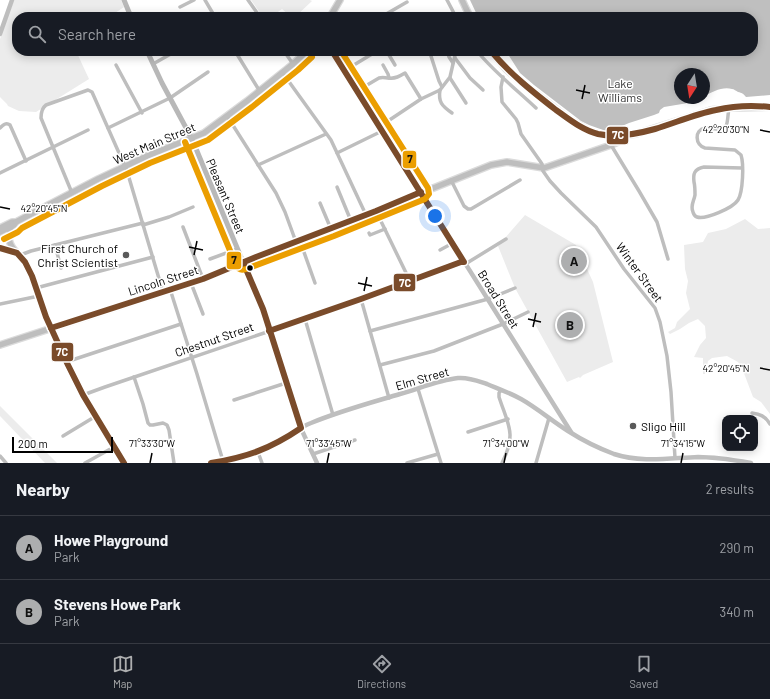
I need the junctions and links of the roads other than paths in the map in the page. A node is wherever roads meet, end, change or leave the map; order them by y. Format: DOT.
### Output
graph roads {
  1 [pos="12,0"];
  2 [pos="124,0"];
  3 [pos="194,0"];
  4 [pos="205,0"];
  5 [pos="248,0"];
  6 [pos="340,0"];
  7 [pos="447,0"];
  8 [pos="462,0"];
  9 [pos="407,2"];
  10 [pos="180,7"];
  11 [pos="129,12"];
  12 [pos="212,12"];
  13 [pos="256,12"];
  14 [pos="333,12"];
  15 [pos="390,12"];
  16 [pos="453,12"];
  17 [pos="468,12"];
  18 [pos="0,34"];
  19 [pos="149,56"];
  20 [pos="167,56"];
  21 [pos="239,56"];
  22 [pos="287,56"];
  23 [pos="302,56"];
  24 [pos="335,56"];
  25 [pos="366,56"];
  26 [pos="390,56"];
  27 [pos="431,56"];
  28 [pos="449,56"];
  29 [pos="482,56"];
  30 [pos="495,56"];
  31 [pos="455,58"];
  32 [pos="453,63"];
  33 [pos="153,64"];
  34 [pos="293,64"];
  35 [pos="383,65"];
  36 [pos="394,65"];
  37 [pos="116,66"];
  38 [pos="344,71"];
  39 [pos="208,72"];
  40 [pos="282,72"];
  41 [pos="503,77"];
  42 [pos="389,78"];
  43 [pos="450,78"];
  44 [pos="441,88"];
  45 [pos="259,90"];
  46 [pos="483,90"];
  47 [pos="357,91"];
  48 [pos="170,98"];
  49 [pos="421,99"];
  50 [pos="466,102"];
  51 [pos="770,107"];
  52 [pos="536,108"];
  53 [pos="729,108"];
  54 [pos="142,113"];
  55 [pos="452,113"];
  56 [pos="227,116"];
  57 [pos="0,128"];
  58 [pos="108,128"];
  59 [pos="381,129"];
  60 [pos="88,130"];
  61 [pos="326,134"];
  62 [pos="622,136"];
  63 [pos="192,139"];
  64 [pos="611,145"];
  65 [pos="53,147"];
  66 [pos="337,153"];
  67 [pos="26,161"];
  68 [pos="258,165"];
  69 [pos="125,166"];
  70 [pos="542,168"];
  71 [pos="742,168"];
  72 [pos="0,173"];
  73 [pos="451,180"];
  74 [pos="520,180"];
  75 [pos="337,187"];
  76 [pos="420,192"];
  77 [pos="72,193"];
  78 [pos="320,203"];
  79 [pos="193,207"];
  80 [pos="376,211"];
  81 [pos="366,215"];
  82 [pos="351,221"];
  83 [pos="0,223"];
  84 [pos="143,224"];
  85 [pos="9,225"];
  86 [pos="183,227"];
  87 [pos="0,228"];
  88 [pos="331,229"];
  89 [pos="385,229"];
  90 [pos="0,232"];
  91 [pos="369,233"];
  92 [pos="506,239"];
  93 [pos="298,242"];
  94 [pos="452,243"];
  95 [pos="55,245"];
  96 [pos="0,248"];
  97 [pos="237,248"];
  98 [pos="440,250"];
  99 [pos="19,255"];
  100 [pos="153,257"];
  101 [pos="210,259"];
  102 [pos="668,259"];
  103 [pos="243,262"];
  104 [pos="464,262"];
  105 [pos="61,268"];
  106 [pos="203,279"];
  107 [pos="410,280"];
  108 [pos="191,282"];
  109 [pos="315,283"];
  110 [pos="36,288"];
  111 [pos="515,288"];
  112 [pos="170,290"];
  113 [pos="163,292"];
  114 [pos="39,296"];
  115 [pos="361,299"];
  116 [pos="488,299"];
  117 [pos="0,304"];
  118 [pos="528,312"];
  119 [pos="203,314"];
  120 [pos="305,319"];
  121 [pos="181,324"];
  122 [pos="504,324"];
  123 [pos="51,328"];
  124 [pos="270,331"];
  125 [pos="370,331"];
  126 [pos="0,345"];
  127 [pos="192,358"];
  128 [pos="66,362"];
  129 [pos="380,365"];
  130 [pos="134,377"];
  131 [pos="286,383"];
  132 [pos="418,389"];
  133 [pos="501,390"];
  134 [pos="83,395"];
  135 [pos="389,398"];
  136 [pos="234,400"];
  137 [pos="752,413"];
  138 [pos="333,415"];
  139 [pos="561,415"];
  140 [pos="96,416"];
  141 [pos="549,418"];
  142 [pos="508,419"];
  143 [pos="554,422"];
  144 [pos="770,424"];
  145 [pos="300,428"];
  146 [pos="468,432"];
  147 [pos="573,434"];
  148 [pos="63,436"];
  149 [pos="355,440"];
  150 [pos="114,446"];
  151 [pos="258,452"];
  152 [pos="313,454"];
  153 [pos="438,454"];
  154 [pos="0,456"];
  155 [pos="537,458"];
  156 [pos="675,458"];
  157 [pos="221,462"];
  158 [pos="6,463"];
  159 [pos="85,463"];
  160 [pos="124,463"];
  161 [pos="174,463"];
  162 [pos="211,463"];
  163 [pos="262,463"];
  164 [pos="317,463"];
  165 [pos="407,463"];
  166 [pos="441,463"];
  167 [pos="502,463"];
  168 [pos="536,463"];
  169 [pos="540,463"];
  170 [pos="752,463"];
  1 -- 18 [label="street"];
  2 -- 11 [label="main road"];
  3 -- 10 [label="street"];
  4 -- 12 [label="street"];
  5 -- 13 [label="street"];
  6 -- 14 [label="main road"];
  7 -- 16 [label="street"];
  8 -- 17 [label="main road"];
  9 -- 15 [label="street"];
  19 -- 33 [label="main road, Pleasant Street"];
  20 -- 33 [label="street"];
  21 -- 45 [label="street"];
  22 -- 34 [label="street"];
  23 -- 34 [label="main road, West Main Street"];
  24 -- 38 [label="street, Broad Street"];
  25 -- 38 [label="street"];
  26 -- 36 [label="street"];
  27 -- 44 [label="street"];
  28 -- 32 [label="street"];
  29 -- 41 [label="street"];
  30 -- 62 [label="main road"];
  31 -- 32 [label="street"];
  31 -- 46 [label="street"];
  32 -- 43 [label="street"];
  33 -- 48 [label="main road, Pleasant Street"];
  34 -- 40 [label="main road, West Main Street"];
  35 -- 42 [label="street"];
  37 -- 54 [label="street"];
  38 -- 47 [label="street, Broad Street"];
  39 -- 48 [label="street"];
  40 -- 45 [label="main road, West Main Street"];
  40 -- 61 [label="street"];
  41 -- 52 [label="street"];
  41 -- 70 [label="street, Winter Street"];
  42 -- 47 [label="street"];
  42 -- 49 [label="street"];
  43 -- 44 [label="street"];
  43 -- 50 [label="street"];
  44 -- 49 [label="street"];
  44 -- 55 [label="street"];
  45 -- 56 [label="main road, West Main Street"];
  47 -- 59 [label="street, Broad Street"];
  48 -- 54 [label="street"];
  48 -- 63 [label="main road, Pleasant Street"];
  49 -- 59 [label="street"];
  51 -- 53 [label="main road"];
  53 -- 62 [label="main road"];
  53 -- 71 [label="street"];
  54 -- 58 [label="street"];
  56 -- 63 [label="main road, West Main Street"];
  56 -- 68 [label="street"];
  57 -- 67 [label="street"];
  58 -- 65 [label="street"];
  58 -- 69 [label="street"];
  59 -- 66 [label="street"];
  59 -- 76 [label="street, Broad Street"];
  60 -- 65 [label="street"];
  61 -- 66 [label="street"];
  61 -- 68 [label="street"];
  62 -- 64 [label="main road, Lincoln Street"];
  63 -- 69 [label="main road, West Main Street"];
  63 -- 97 [label="main road, Pleasant Street"];
  64 -- 70 [label="main road, Lincoln Street"];
  64 -- 102 [label="street"];
  65 -- 67 [label="street"];
  65 -- 77 [label="street"];
  66 -- 81 [label="street"];
  67 -- 72 [label="street"];
  68 -- 93 [label="street"];
  69 -- 77 [label="main road, West Main Street"];
  69 -- 84 [label="street"];
  70 -- 73 [label="main road, Lincoln Street"];
  70 -- 156 [label="street, Winter Street"];
  71 -- 71 [label="street"];
  73 -- 74 [label="street"];
  73 -- 76 [label="main road, Lincoln Street"];
  75 -- 82 [label="street"];
  76 -- 80 [label="main road, Lincoln Street"];
  76 -- 94 [label="street, Broad Street"];
  77 -- 85 [label="main road, West Main Street"];
  78 -- 88 [label="street"];
  79 -- 84 [label="street"];
  80 -- 81 [label="main road, Lincoln Street"];
  80 -- 89 [label="street"];
  81 -- 82 [label="main road, Lincoln Street"];
  82 -- 88 [label="main road, Lincoln Street"];
  83 -- 85 [label="main road"];
  84 -- 95 [label="street"];
  84 -- 100 [label="street"];
  85 -- 87 [label="main road, West Main Street"];
  85 -- 90 [label="main road, West Main Street"];
  85 -- 99 [label="main road"];
  86 -- 106 [label="street"];
  88 -- 93 [label="main road, Lincoln Street"];
  89 -- 91 [label="street"];
  89 -- 107 [label="street"];
  92 -- 104 [label="street, Chestnut Street"];
  93 -- 103 [label="main road, Lincoln Street"];
  93 -- 109 [label="street"];
  94 -- 98 [label="street"];
  94 -- 104 [label="street, Broad Street"];
  95 -- 99 [label="street"];
  95 -- 105 [label="street"];
  96 -- 99 [label="street"];
  97 -- 101 [label="street"];
  97 -- 103 [label="main road, Pleasant Street"];
  99 -- 110 [label="street"];
  100 -- 110 [label="street"];
  100 -- 113 [label="street"];
  103 -- 106 [label="main road, Lincoln Street"];
  103 -- 124 [label="street, Pleasant Street"];
  104 -- 107 [label="street, Chestnut Street"];
  104 -- 116 [label="street, Broad Street"];
  106 -- 108 [label="main road, Lincoln Street"];
  107 -- 115 [label="street, Chestnut Street"];
  108 -- 112 [label="main road, Lincoln Street"];
  108 -- 119 [label="street"];
  110 -- 114 [label="street"];
  111 -- 116 [label="street"];
  112 -- 113 [label="main road, Lincoln Street"];
  112 -- 121 [label="street"];
  113 -- 123 [label="main road, Lincoln Street"];
  114 -- 117 [label="street"];
  114 -- 123 [label="street"];
  115 -- 120 [label="street, Chestnut Street"];
  115 -- 125 [label="street"];
  116 -- 122 [label="street, Broad Street"];
  116 -- 125 [label="street"];
  118 -- 122 [label="street"];
  120 -- 124 [label="street, Chestnut Street"];
  120 -- 138 [label="street"];
  121 -- 127 [label="street"];
  121 -- 128 [label="street"];
  122 -- 129 [label="street"];
  122 -- 139 [label="street, Broad Street"];
  123 -- 126 [label="main road, Lincoln Street"];
  123 -- 128 [label="street"];
  124 -- 127 [label="street, Chestnut Street"];
  124 -- 131 [label="street, Pleasant Street"];
  125 -- 129 [label="street"];
  127 -- 130 [label="street, Chestnut Street"];
  127 -- 157 [label="street"];
  128 -- 134 [label="street"];
  129 -- 135 [label="street"];
  130 -- 134 [label="street, Chestnut Street"];
  130 -- 161 [label="street"];
  131 -- 136 [label="street"];
  131 -- 145 [label="street, Pleasant Street"];
  132 -- 133 [label="street, Elm Street"];
  132 -- 135 [label="street, Elm Street"];
  132 -- 153 [label="street"];
  133 -- 141 [label="street, Elm Street"];
  133 -- 142 [label="street"];
  134 -- 140 [label="street"];
  135 -- 138 [label="street, Elm Street"];
  137 -- 144 [label="street"];
  138 -- 145 [label="street, Elm Street"];
  139 -- 143 [label="street"];
  139 -- 147 [label="street, Broad Street"];
  140 -- 148 [label="street"];
  140 -- 150 [label="street"];
  141 -- 143 [label="street, Elm Street"];
  141 -- 155 [label="street"];
  142 -- 146 [label="street"];
  142 -- 167 [label="street"];
  143 -- 147 [label="street, Elm Street"];
  145 -- 151 [label="street, Elm Street"];
  145 -- 152 [label="street, Pleasant Street"];
  147 -- 156 [label="street, Elm Street"];
  149 -- 152 [label="street"];
  150 -- 159 [label="street"];
  150 -- 160 [label="street"];
  151 -- 157 [label="street, Elm Street"];
  151 -- 163 [label="street"];
  152 -- 164 [label="street, Pleasant Street"];
  153 -- 165 [label="street"];
  153 -- 166 [label="street"];
  154 -- 158 [label="street"];
  155 -- 168 [label="street"];
  155 -- 169 [label="street"];
  156 -- 170 [label="street, Elm Street"];
  157 -- 162 [label="street, Elm Street"];
}
